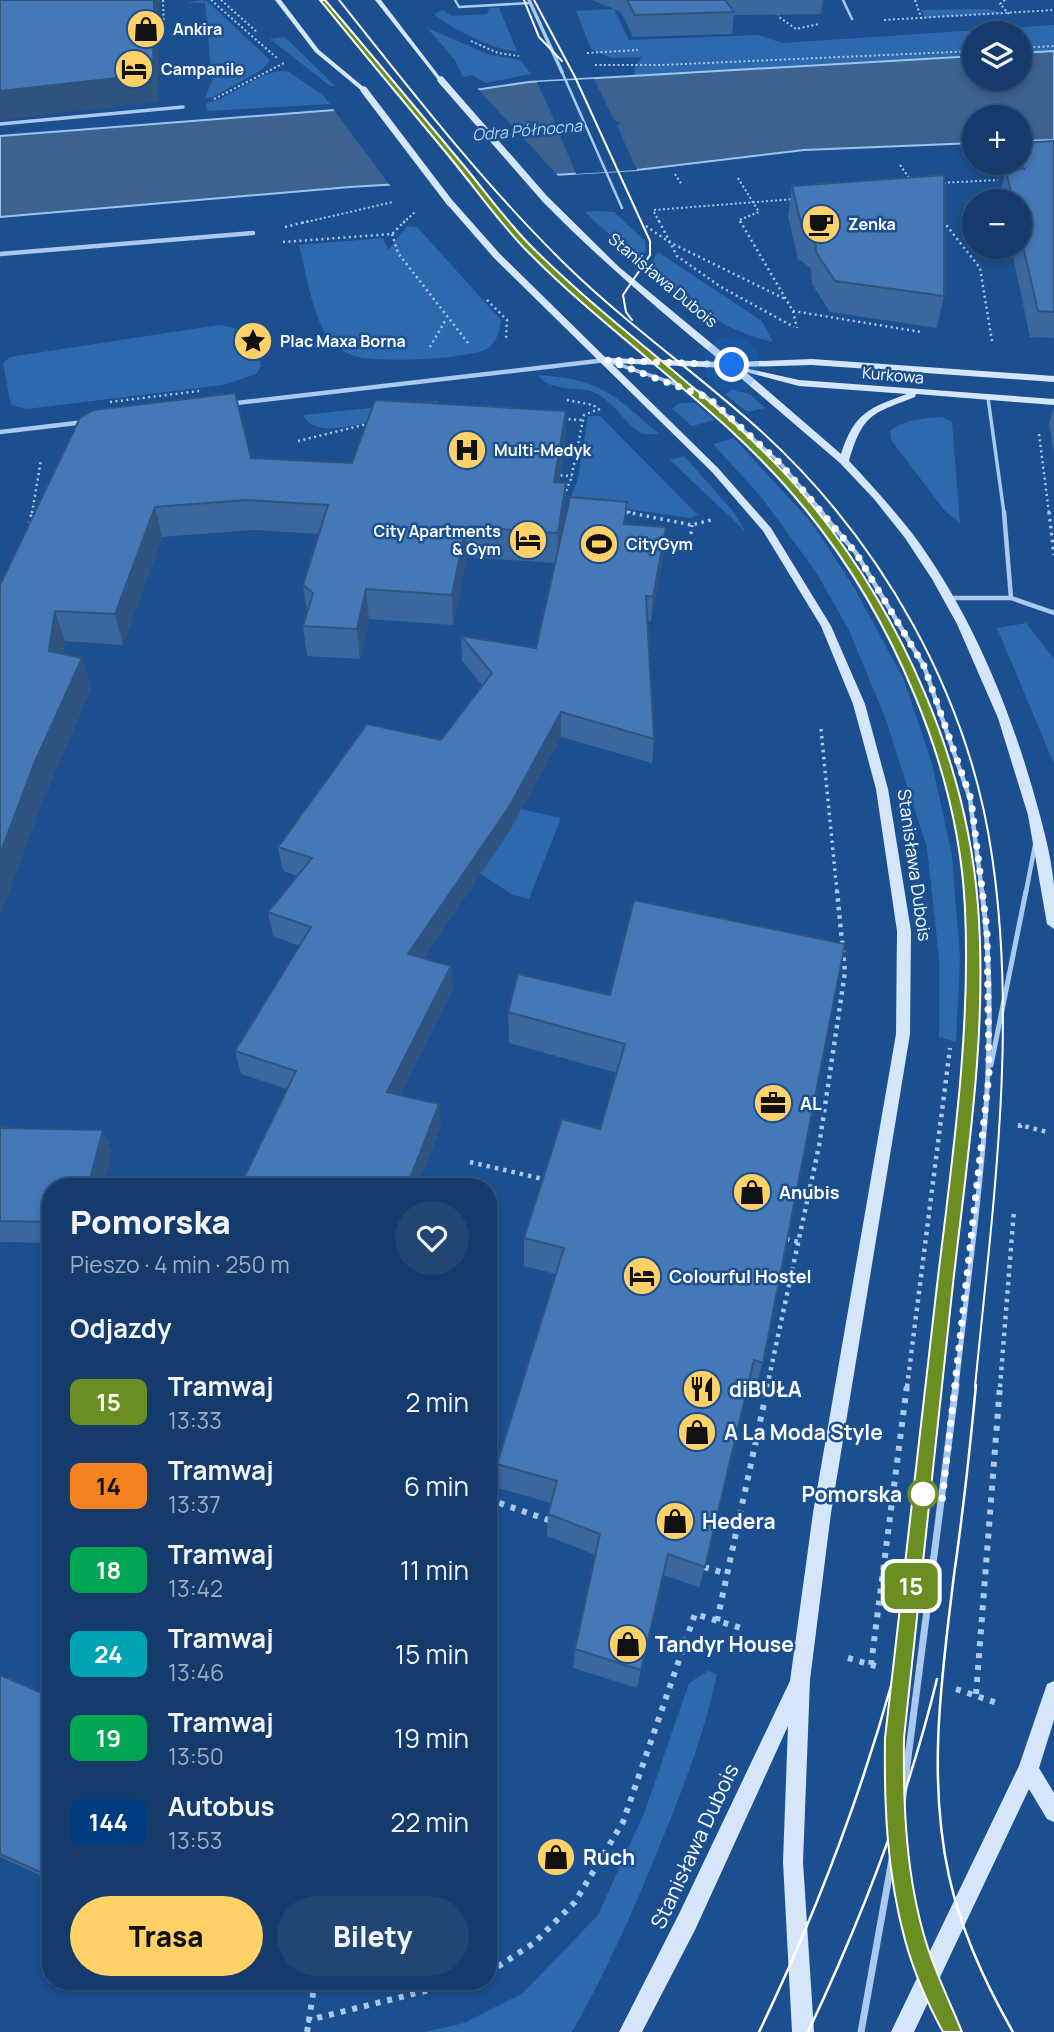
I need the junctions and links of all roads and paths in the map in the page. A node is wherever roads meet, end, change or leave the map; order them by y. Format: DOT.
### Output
graph roads {
  1 [pos="163,0"];
  2 [pos="211,0"];
  3 [pos="278,0"];
  4 [pos="378,0"];
  5 [pos="455,0"];
  6 [pos="775,0"];
  7 [pos="843,0"];
  8 [pos="915,0"];
  9 [pos="993,0"];
  10 [pos="1005,0"];
  11 [pos="530,2"];
  12 [pos="1000,4"];
  13 [pos="1054,10"];
  14 [pos="1009,13"];
  15 [pos="852,19"];
  16 [pos="922,20"];
  17 [pos="164,34"];
  18 [pos="463,37"];
  19 [pos="1054,46"];
  20 [pos="1032,47"];
  21 [pos="638,50"];
  22 [pos="962,52"];
  23 [pos="579,53"];
  24 [pos="526,55"];
  25 [pos="293,61"];
  26 [pos="283,63"];
  27 [pos="594,65"];
  28 [pos="293,71"];
  29 [pos="562,72"];
  30 [pos="566,80"];
  31 [pos="183,107"];
  32 [pos="0,124"];
  33 [pos="900,165"];
  34 [pos="675,174"];
  35 [pos="738,178"];
  36 [pos="998,180"];
  37 [pos="938,183"];
  38 [pos="914,184"];
  39 [pos="682,185"];
  40 [pos="795,200"];
  41 [pos="393,202"];
  42 [pos="753,202"];
  43 [pos="412,204"];
  44 [pos="622,208"];
  45 [pos="934,210"];
  46 [pos="423,211"];
  47 [pos="413,212"];
  48 [pos="420,222"];
  49 [pos="253,233"];
  50 [pos="392,234"];
  51 [pos="669,242"];
  52 [pos="0,254"];
  53 [pos="486,299"];
  54 [pos="785,299"];
  55 [pos="793,311"];
  56 [pos="797,328"];
  57 [pos="928,333"];
  58 [pos="801,338"];
  59 [pos="980,342"];
  60 [pos="472,346"];
  61 [pos="502,347"];
  62 [pos="607,360"];
  63 [pos="732,365"];
  64 [pos="1054,379"];
  65 [pos="918,393"];
  66 [pos="988,398"];
  67 [pos="560,399"];
  68 [pos="597,401"];
  69 [pos="1054,402"];
  70 [pos="604,405"];
  71 [pos="218,406"];
  72 [pos="599,410"];
  73 [pos="607,418"];
  74 [pos="555,419"];
  75 [pos="99,420"];
  76 [pos="583,420"];
  77 [pos="379,421"];
  78 [pos="46,427"];
  79 [pos="1038,428"];
  80 [pos="0,432"];
  81 [pos="298,441"];
  82 [pos="844,461"];
  83 [pos="545,475"];
  84 [pos="572,476"];
  85 [pos="559,506"];
  86 [pos="614,509"];
  87 [pos="703,511"];
  88 [pos="711,520"];
  89 [pos="692,525"];
  90 [pos="720,528"];
  91 [pos="29,533"];
  92 [pos="691,534"];
  93 [pos="1054,555"];
  94 [pos="950,598"];
  95 [pos="1011,598"];
  96 [pos="1054,612"];
  97 [pos="821,730"];
  98 [pos="1037,833"];
  99 [pos="1054,925"];
  100 [pos="950,1048"];
  101 [pos="989,1075"];
  102 [pos="1047,1132"];
  103 [pos="1020,1136"];
  104 [pos="470,1162"];
  105 [pos="549,1181"];
  106 [pos="1015,1199"];
  107 [pos="786,1239"];
  108 [pos="799,1242"];
  109 [pos="497,1502"];
  110 [pos="551,1521"];
  111 [pos="704,1567"];
  112 [pos="727,1574"];
  113 [pos="717,1621"];
  114 [pos="741,1628"];
  115 [pos="848,1658"];
  116 [pos="871,1665"];
  117 [pos="882,1668"];
  118 [pos="800,1680"];
  119 [pos="956,1689"];
  120 [pos="1054,1690"];
  121 [pos="976,1694"];
  122 [pos="997,1703"];
  123 [pos="1028,1769"];
  124 [pos="1054,1812"];
  125 [pos="497,1967"];
  126 [pos="314,1990"];
  127 [pos="429,1990"];
  128 [pos="309,2020"];
  129 [pos="307,2032"];
  130 [pos="630,2032"];
  131 [pos="803,2032"];
  132 [pos="861,2032"];
  133 [pos="902,2032"];
  1 -- 17 [label="path"];
  2 -- 26 [label="path"];
  3 -- 62 [label="main road, Stanisława Dubois, bridge"];
  4 -- 63 [label="main road, Stanisława Dubois, bridge"];
  5 -- 11 [label="lane"];
  6 -- 15 [label="path"];
  7 -- 15 [label="lane"];
  8 -- 16 [label="path"];
  9 -- 12 [label="path"];
  10 -- 12 [label="path"];
  11 -- 29 [label="street"];
  12 -- 14 [label="path"];
  13 -- 14 [label="path"];
  14 -- 16 [label="path"];
  15 -- 16 [label="path"];
  18 -- 24 [label="path"];
  19 -- 20 [label="path"];
  21 -- 23 [label="path"];
  22 -- 27 [label="path"];
  25 -- 26 [label="path"];
  26 -- 28 [label="path"];
  26 -- 31 [label="path"];
  29 -- 30 [label="lane"];
  30 -- 44 [label="lane"];
  31 -- 32 [label="street"];
  33 -- 38 [label="path"];
  34 -- 39 [label="path"];
  35 -- 42 [label="path"];
  36 -- 37 [label="path"];
  40 -- 42 [label="path"];
  41 -- 49 [label="path"];
  42 -- 51 [label="path"];
  42 -- 54 [label="path"];
  43 -- 47 [label="path"];
  45 -- 59 [label="path"];
  46 -- 47 [label="path"];
  47 -- 48 [label="path"];
  47 -- 50 [label="path"];
  49 -- 50 [label="path"];
  49 -- 52 [label="street"];
  50 -- 60 [label="path"];
  51 -- 54 [label="path"];
  51 -- 56 [label="path"];
  53 -- 61 [label="path"];
  54 -- 55 [label="path"];
  55 -- 56 [label="path"];
  55 -- 57 [label="path"];
  56 -- 58 [label="path"];
  62 -- 63 [label="main road, Kurkowa"];
  62 -- 71 [label="street"];
  62 -- 101 [label="lane"];
  62 -- 118 [label="main road, Stanisława Dubois"];
  63 -- 64 [label="main road, Kurkowa"];
  63 -- 65 [label="main road, Kurkowa"];
  63 -- 82 [label="main road, Stanisława Dubois"];
  65 -- 66 [label="main road, Kurkowa"];
  65 -- 82 [label="main road"];
  66 -- 69 [label="main road, Kurkowa"];
  66 -- 95 [label="lane"];
  67 -- 72 [label="path"];
  68 -- 70 [label="path"];
  72 -- 73 [label="path"];
  72 -- 76 [label="path"];
  74 -- 76 [label="path"];
  75 -- 78 [label="street"];
  76 -- 84 [label="path"];
  77 -- 81 [label="path"];
  78 -- 80 [label="street"];
  78 -- 91 [label="path"];
  79 -- 93 [label="path"];
  82 -- 94 [label="main road, Stanisława Dubois"];
  83 -- 84 [label="path"];
  84 -- 85 [label="path"];
  86 -- 89 [label="path"];
  87 -- 88 [label="path"];
  88 -- 89 [label="path"];
  88 -- 90 [label="path"];
  89 -- 92 [label="path"];
  94 -- 95 [label="lane"];
  94 -- 98 [label="main road, Stanisława Dubois"];
  95 -- 96 [label="lane"];
  97 -- 108 [label="path"];
  98 -- 99 [label="main road, Stanisława Dubois"];
  98 -- 101 [label="lane"];
  100 -- 116 [label="path"];
  101 -- 132 [label="lane"];
  102 -- 103 [label="path"];
  104 -- 105 [label="path"];
  106 -- 121 [label="path"];
  107 -- 108 [label="path"];
  108 -- 112 [label="path"];
  109 -- 110 [label="path"];
  111 -- 112 [label="path"];
  112 -- 113 [label="path"];
  113 -- 114 [label="path"];
  113 -- 125 [label="path"];
  115 -- 116 [label="path"];
  116 -- 117 [label="path"];
  118 -- 130 [label="main road, Stanisława Dubois"];
  118 -- 131 [label="main road, Stanisława Dubois"];
  119 -- 121 [label="path"];
  120 -- 123 [label="main road"];
  121 -- 122 [label="path"];
  123 -- 124 [label="main road"];
  123 -- 133 [label="main road"];
  126 -- 128 [label="path"];
  127 -- 128 [label="path"];
  128 -- 129 [label="path"];
}
